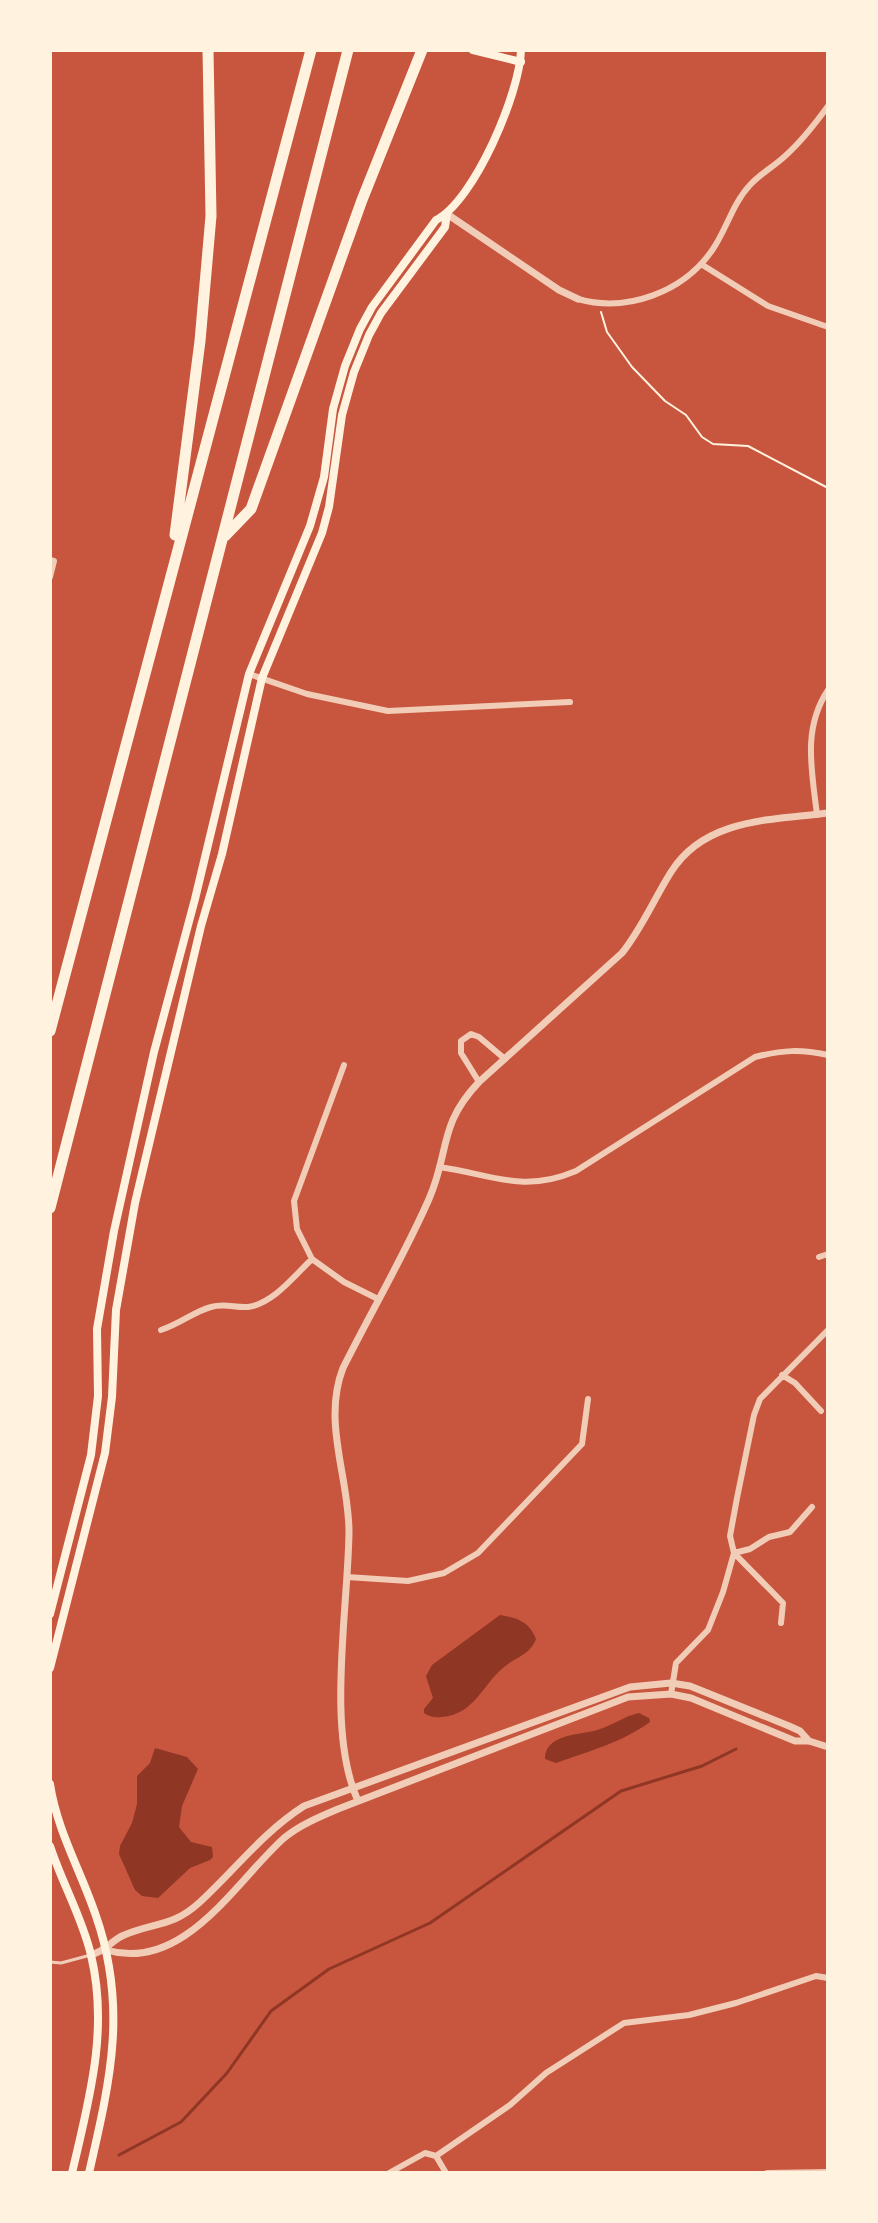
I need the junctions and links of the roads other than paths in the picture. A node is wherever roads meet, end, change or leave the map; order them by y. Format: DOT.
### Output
graph roads {
  1 [pos="208,50"];
  2 [pos="311,50"];
  3 [pos="348,50"];
  4 [pos="422,50"];
  5 [pos="473,50"];
  6 [pos="521,50"];
  7 [pos="521,62"];
  8 [pos="828,106"];
  9 [pos="447,214"];
  10 [pos="701,264"];
  11 [pos="578,299"];
  12 [pos="828,327"];
  13 [pos="316,505"];
  14 [pos="329,507"];
  15 [pos="224,536"];
  16 [pos="52,561"];
  17 [pos="50,577"];
  18 [pos="169,578"];
  19 [pos="249,674"];
  20 [pos="262,678"];
  21 [pos="828,690"];
  22 [pos="570,702"];
  23 [pos="828,813"];
  24 [pos="817,815"];
  25 [pos="50,1031"];
  26 [pos="828,1055"];
  27 [pos="505,1059"];
  28 [pos="344,1065"];
  29 [pos="479,1082"];
  30 [pos="439,1167"];
  31 [pos="50,1208"];
  32 [pos="828,1254"];
  33 [pos="819,1257"];
  34 [pos="312,1259"];
  35 [pos="378,1299"];
  36 [pos="161,1330"];
  37 [pos="827,1333"];
  38 [pos="782,1375"];
  39 [pos="588,1399"];
  40 [pos="821,1411"];
  41 [pos="812,1507"];
  42 [pos="734,1553"];
  43 [pos="347,1577"];
  44 [pos="50,1614"];
  45 [pos="781,1623"];
  46 [pos="50,1668"];
  47 [pos="671,1683"];
  48 [pos="671,1694"];
  49 [pos="809,1741"];
  50 [pos="828,1747"];
  51 [pos="50,1784"];
  52 [pos="352,1788"];
  53 [pos="358,1801"];
  54 [pos="50,1846"];
  55 [pos="106,1950"];
  56 [pos="91,1955"];
  57 [pos="50,1962"];
  58 [pos="828,1978"];
  59 [pos="436,2156"];
  60 [pos="828,2172"];
  61 [pos="72,2173"];
  62 [pos="89,2173"];
  63 [pos="389,2173"];
  64 [pos="446,2173"];
  65 [pos="767,2173"];
  1 -- 18 [label="highway"];
  2 -- 18 [label="highway"];
  3 -- 15 [label="highway"];
  4 -- 15 [label="highway"];
  5 -- 7 [label="main road"];
  6 -- 7 [label="main road"];
  7 -- 9 [label="main road"];
  8 -- 10 [label="street"];
  9 -- 11 [label="street"];
  9 -- 13 [label="main road"];
  9 -- 14 [label="main road"];
  10 -- 11 [label="street"];
  10 -- 12 [label="street"];
  13 -- 14 [label="main road"];
  13 -- 19 [label="main road"];
  14 -- 20 [label="main road"];
  15 -- 31 [label="highway"];
  16 -- 17 [label="street"];
  18 -- 25 [label="highway"];
  19 -- 20 [label="street"];
  19 -- 44 [label="main road"];
  20 -- 22 [label="street"];
  20 -- 46 [label="main road"];
  21 -- 24 [label="street"];
  23 -- 24 [label="street"];
  24 -- 27 [label="street"];
  26 -- 30 [label="street"];
  27 -- 29 [label="street"];
  27 -- 29 [label="street"];
  28 -- 34 [label="street"];
  29 -- 30 [label="street"];
  30 -- 35 [label="street"];
  32 -- 33 [label="street"];
  34 -- 35 [label="street"];
  34 -- 36 [label="street"];
  35 -- 43 [label="street"];
  37 -- 38 [label="street"];
  38 -- 40 [label="street"];
  38 -- 42 [label="street"];
  39 -- 43 [label="street"];
  41 -- 42 [label="street"];
  42 -- 45 [label="street"];
  42 -- 47 [label="street"];
  43 -- 52 [label="street"];
  47 -- 48 [label="street"];
  47 -- 49 [label="street"];
  47 -- 52 [label="street"];
  48 -- 49 [label="street"];
  48 -- 53 [label="street"];
  49 -- 50 [label="street"];
  51 -- 55 [label="main road"];
  52 -- 53 [label="street"];
  52 -- 55 [label="street"];
  53 -- 55 [label="street"];
  54 -- 56 [label="main road"];
  55 -- 56 [label="street"];
  55 -- 62 [label="main road"];
  56 -- 57 [label="lane"];
  56 -- 61 [label="main road"];
  58 -- 59 [label="street"];
  59 -- 63 [label="street"];
  59 -- 64 [label="street"];
  60 -- 65 [label="street"];
}
